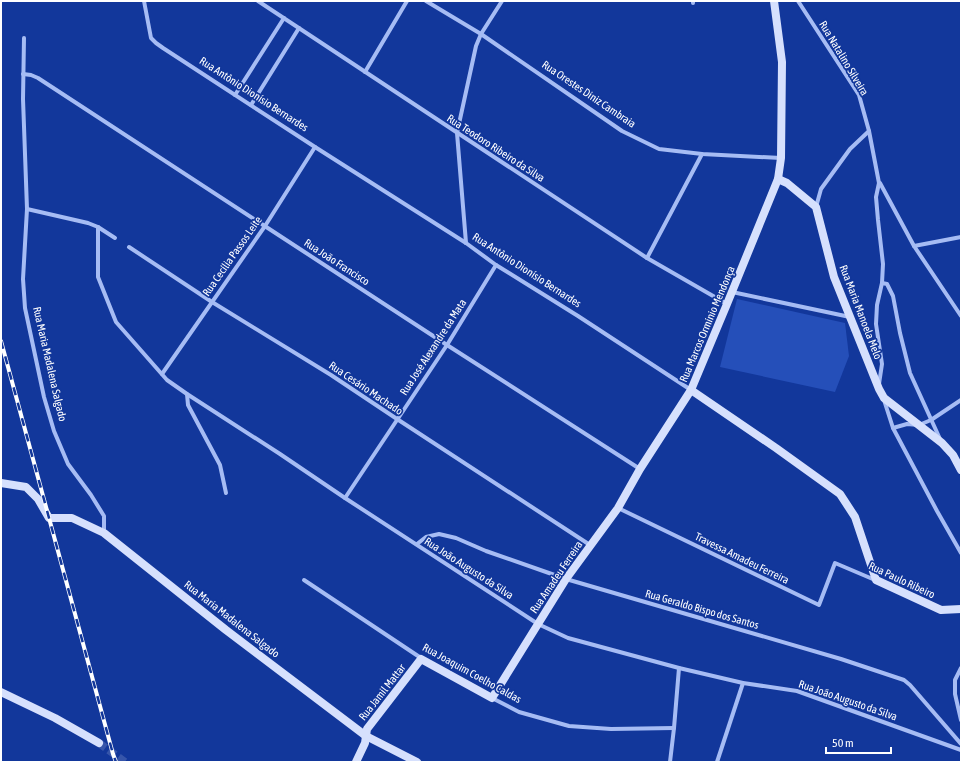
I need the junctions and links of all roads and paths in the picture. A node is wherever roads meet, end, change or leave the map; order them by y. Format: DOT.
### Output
graph roads {
  1 [pos="144,1"];
  2 [pos="258,1"];
  3 [pos="407,1"];
  4 [pos="426,1"];
  5 [pos="502,1"];
  6 [pos="774,1"];
  7 [pos="798,1"];
  8 [pos="284,18"];
  9 [pos="299,28"];
  10 [pos="481,34"];
  11 [pos="24,38"];
  12 [pos="365,72"];
  13 [pos="23,74"];
  14 [pos="235,95"];
  15 [pos="250,105"];
  16 [pos="869,131"];
  17 [pos="457,133"];
  18 [pos="315,148"];
  19 [pos="702,154"];
  20 [pos="780,158"];
  21 [pos="778,179"];
  22 [pos="879,183"];
  23 [pos="816,207"];
  24 [pos="28,209"];
  25 [pos="265,226"];
  26 [pos="98,227"];
  27 [pos="961,237"];
  28 [pos="115,238"];
  29 [pos="466,243"];
  30 [pos="914,246"];
  31 [pos="129,247"];
  32 [pos="646,258"];
  33 [pos="496,265"];
  34 [pos="882,283"];
  35 [pos="732,292"];
  36 [pos="212,302"];
  37 [pos="727,304"];
  38 [pos="961,316"];
  39 [pos="850,317"];
  40 [pos="447,345"];
  41 [pos="162,374"];
  42 [pos="879,389"];
  43 [pos="691,390"];
  44 [pos="187,394"];
  45 [pos="884,398"];
  46 [pos="961,400"];
  47 [pos="397,420"];
  48 [pos="931,420"];
  49 [pos="919,425"];
  50 [pos="893,428"];
  51 [pos="942,443"];
  52 [pos="640,469"];
  53 [pos="961,470"];
  54 [pos="1,483"];
  55 [pos="226,493"];
  56 [pos="345,498"];
  57 [pos="618,508"];
  58 [pos="104,533"];
  59 [pos="417,544"];
  60 [pos="591,546"];
  61 [pos="961,553"];
  62 [pos="835,563"];
  63 [pos="566,579"];
  64 [pos="304,580"];
  65 [pos="876,580"];
  66 [pos="961,609"];
  67 [pos="538,624"];
  68 [pos="421,659"];
  69 [pos="679,668"];
  70 [pos="961,668"];
  71 [pos="743,683"];
  72 [pos="1,692"];
  73 [pos="492,698"];
  74 [pos="961,720"];
  75 [pos="674,728"];
  76 [pos="366,736"];
  77 [pos="99,743"];
  78 [pos="961,744"];
  79 [pos="961,750"];
  80 [pos="356,762"];
  81 [pos="417,762"];
  82 [pos="670,762"];
  83 [pos="717,762"];
  1 -- 14 [label="street, Rua Antônio Dionísio Bernardes"];
  2 -- 8 [label="street, Rua Teodoro Ribeiro da Silva"];
  3 -- 12 [label="street"];
  4 -- 10 [label="street, Rua Orestes Diniz Cambraia"];
  5 -- 10 [label="street"];
  6 -- 20 [label="street, Rua Marcos Ormínio Mendonça"];
  7 -- 16 [label="street, Rua Natalino Silveira"];
  8 -- 9 [label="street, Rua Teodoro Ribeiro da Silva"];
  8 -- 14 [label="street"];
  9 -- 12 [label="street, Rua Teodoro Ribeiro da Silva"];
  9 -- 15 [label="street"];
  10 -- 17 [label="street"];
  10 -- 19 [label="street, Rua Orestes Diniz Cambraia"];
  11 -- 13 [label="street, Rua Maria Madalena Salgado"];
  12 -- 17 [label="street, Rua Teodoro Ribeiro da Silva"];
  13 -- 24 [label="street, Rua Maria Madalena Salgado"];
  13 -- 25 [label="street, Rua João Francisco"];
  14 -- 15 [label="street, Rua Antônio Dionísio Bernardes"];
  15 -- 18 [label="street, Rua Antônio Dionísio Bernardes"];
  16 -- 22 [label="street, Rua Natalino Silveira"];
  16 -- 23 [label="street"];
  17 -- 29 [label="street"];
  17 -- 32 [label="street, Rua Teodoro Ribeiro da Silva"];
  18 -- 25 [label="street, Rua Cecília Passos Leite"];
  18 -- 29 [label="street, Rua Antônio Dionísio Bernardes"];
  19 -- 20 [label="street, Rua Orestes Diniz Cambraia"];
  19 -- 32 [label="street"];
  20 -- 21 [label="street, Rua Marcos Ormínio Mendonça"];
  21 -- 23 [label="street"];
  21 -- 35 [label="street, Rua Marcos Ormínio Mendonça"];
  22 -- 30 [label="street"];
  22 -- 34 [label="street, Rua Natalino Silveira"];
  23 -- 39 [label="street, Rua Maria Manoela Melo"];
  24 -- 26 [label="street"];
  24 -- 58 [label="street, Rua Maria Madalena Salgado"];
  25 -- 36 [label="street, Rua Cecília Passos Leite"];
  25 -- 40 [label="street, Rua João Francisco"];
  26 -- 28 [label="street"];
  26 -- 41 [label="street, Rua João Augusto da Silva"];
  27 -- 30 [label="street"];
  29 -- 33 [label="street, Rua Antônio Dionísio Bernardes"];
  30 -- 38 [label="street"];
  31 -- 36 [label="street, Rua Cesário Machado"];
  32 -- 37 [label="street, Rua Teodoro Ribeiro da Silva"];
  33 -- 40 [label="street, Rua José Alexandre da Mata"];
  33 -- 43 [label="street, Rua Antônio Dionísio Bernardes"];
  34 -- 42 [label="street, Rua Natalino Silveira"];
  34 -- 48 [label="street"];
  35 -- 37 [label="street, Rua Marcos Ormínio Mendonça"];
  35 -- 39 [label="street"];
  36 -- 41 [label="street, Rua Cecília Passos Leite"];
  36 -- 47 [label="street, Rua Cesário Machado"];
  37 -- 43 [label="street, Rua Marcos Ormínio Mendonça"];
  39 -- 42 [label="street, Rua Maria Manoela Melo"];
  40 -- 47 [label="street, Rua José Alexandre da Mata"];
  40 -- 52 [label="street, Rua João Francisco"];
  41 -- 44 [label="street, Rua João Augusto da Silva"];
  42 -- 45 [label="street, Rua Maria Manoela Melo"];
  43 -- 52 [label="street, Rua Marcos Ormínio Mendonça"];
  43 -- 65 [label="street, Rua Antônio Dionísio Bernardes"];
  44 -- 55 [label="street"];
  44 -- 56 [label="street, Rua João Augusto da Silva"];
  45 -- 49 [label="street"];
  45 -- 50 [label="street"];
  46 -- 48 [label="street"];
  47 -- 56 [label="street, Rua José Alexandre da Mata"];
  47 -- 60 [label="street, Rua Cesário Machado"];
  48 -- 49 [label="street"];
  48 -- 51 [label="street"];
  49 -- 50 [label="street"];
  49 -- 51 [label="street"];
  50 -- 61 [label="street"];
  51 -- 53 [label="street"];
  52 -- 57 [label="street, Rua Amadeu Ferreira"];
  54 -- 58 [label="street"];
  56 -- 59 [label="street, Rua João Augusto da Silva"];
  57 -- 60 [label="street, Rua Amadeu Ferreira"];
  57 -- 62 [label="street, Travessa Amadeu Ferreira"];
  58 -- 76 [label="street, Rua Maria Madalena Salgado"];
  59 -- 63 [label="street, Rua Geraldo Bispo dos Santos"];
  59 -- 67 [label="street, Rua João Augusto da Silva"];
  60 -- 63 [label="street, Rua Amadeu Ferreira"];
  62 -- 65 [label="street, Rua Paulo Ribeiro"];
  63 -- 67 [label="street, Rua Amadeu Ferreira"];
  63 -- 78 [label="street, Rua Geraldo Bispo dos Santos"];
  64 -- 68 [label="street, Rua Joaquim Coelho Caldas"];
  65 -- 66 [label="street, Rua Paulo Ribeiro"];
  67 -- 69 [label="street, Rua João Augusto da Silva"];
  67 -- 73 [label="street, Rua Amadeu Ferreira"];
  68 -- 73 [label="street, Rua Joaquim Coelho Caldas"];
  68 -- 76 [label="street, Rua Jamil Mattar"];
  69 -- 71 [label="street, Rua João Augusto da Silva"];
  69 -- 75 [label="street"];
  70 -- 74 [label="street"];
  71 -- 79 [label="street, Rua João Augusto da Silva"];
  71 -- 83 [label="street"];
  72 -- 77 [label="street"];
  73 -- 75 [label="street, Rua Joaquim Coelho Caldas"];
  75 -- 82 [label="street"];
  76 -- 80 [label="street, Rua Jamil Mattar"];
  76 -- 81 [label="street, Rua Maria Madalena Salgado"];
}
